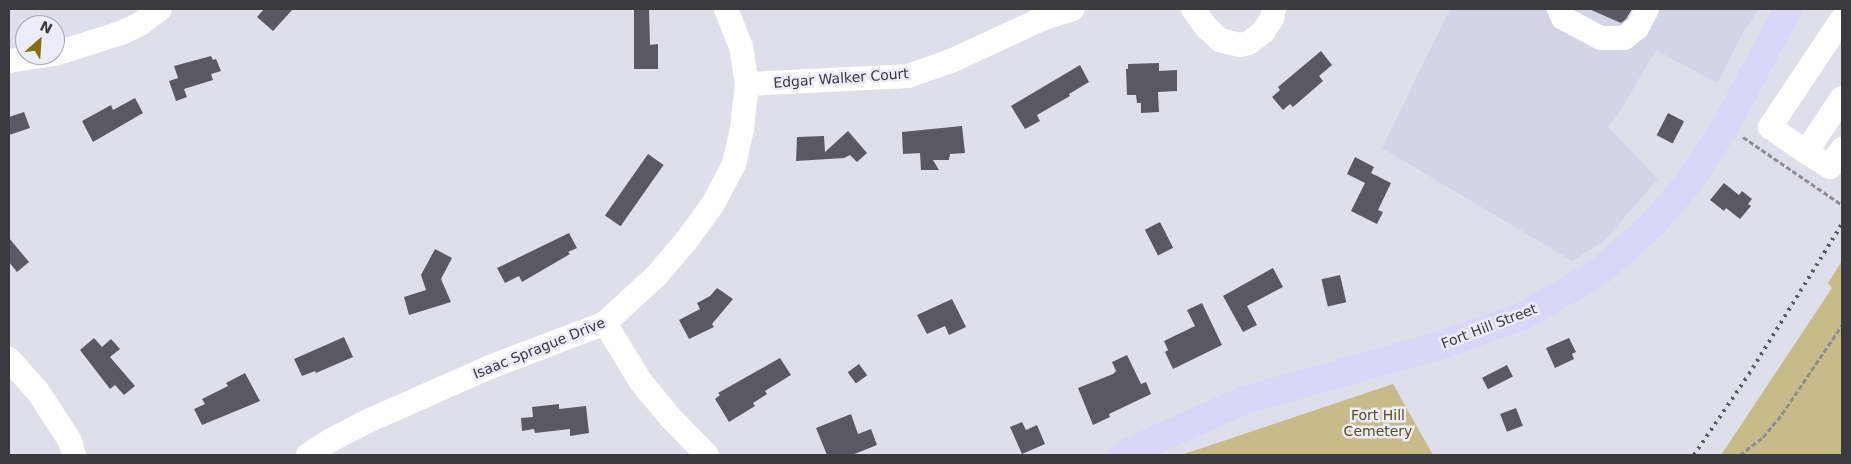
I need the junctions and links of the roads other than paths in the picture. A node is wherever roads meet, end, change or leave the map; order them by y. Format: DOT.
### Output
graph roads {
  1 [pos="160,9"];
  2 [pos="726,9"];
  3 [pos="1073,9"];
  4 [pos="1193,9"];
  5 [pos="1274,9"];
  6 [pos="1560,9"];
  7 [pos="1647,9"];
  8 [pos="1788,9"];
  9 [pos="1842,20"];
  10 [pos="65,51"];
  11 [pos="747,84"];
  12 [pos="1842,98"];
  13 [pos="1842,149"];
  14 [pos="1806,152"];
  15 [pos="605,323"];
  16 [pos="9,358"];
  17 [pos="74,455"];
  18 [pos="308,455"];
  19 [pos="707,455"];
  20 [pos="1122,455"];
  1 -- 10 [label="street"];
  2 -- 11 [label="street, Isaac Sprague Drive"];
  3 -- 11 [label="street, Edgar Walker Court"];
  4 -- 5 [label="street"];
  6 -- 7 [label="street"];
  8 -- 20 [label="main road, Fort Hill Street"];
  9 -- 14 [label="street"];
  11 -- 15 [label="street, Isaac Sprague Drive"];
  12 -- 14 [label="street"];
  13 -- 14 [label="street"];
  15 -- 18 [label="street, Isaac Sprague Drive"];
  15 -- 19 [label="street"];
  16 -- 17 [label="street"];
}
